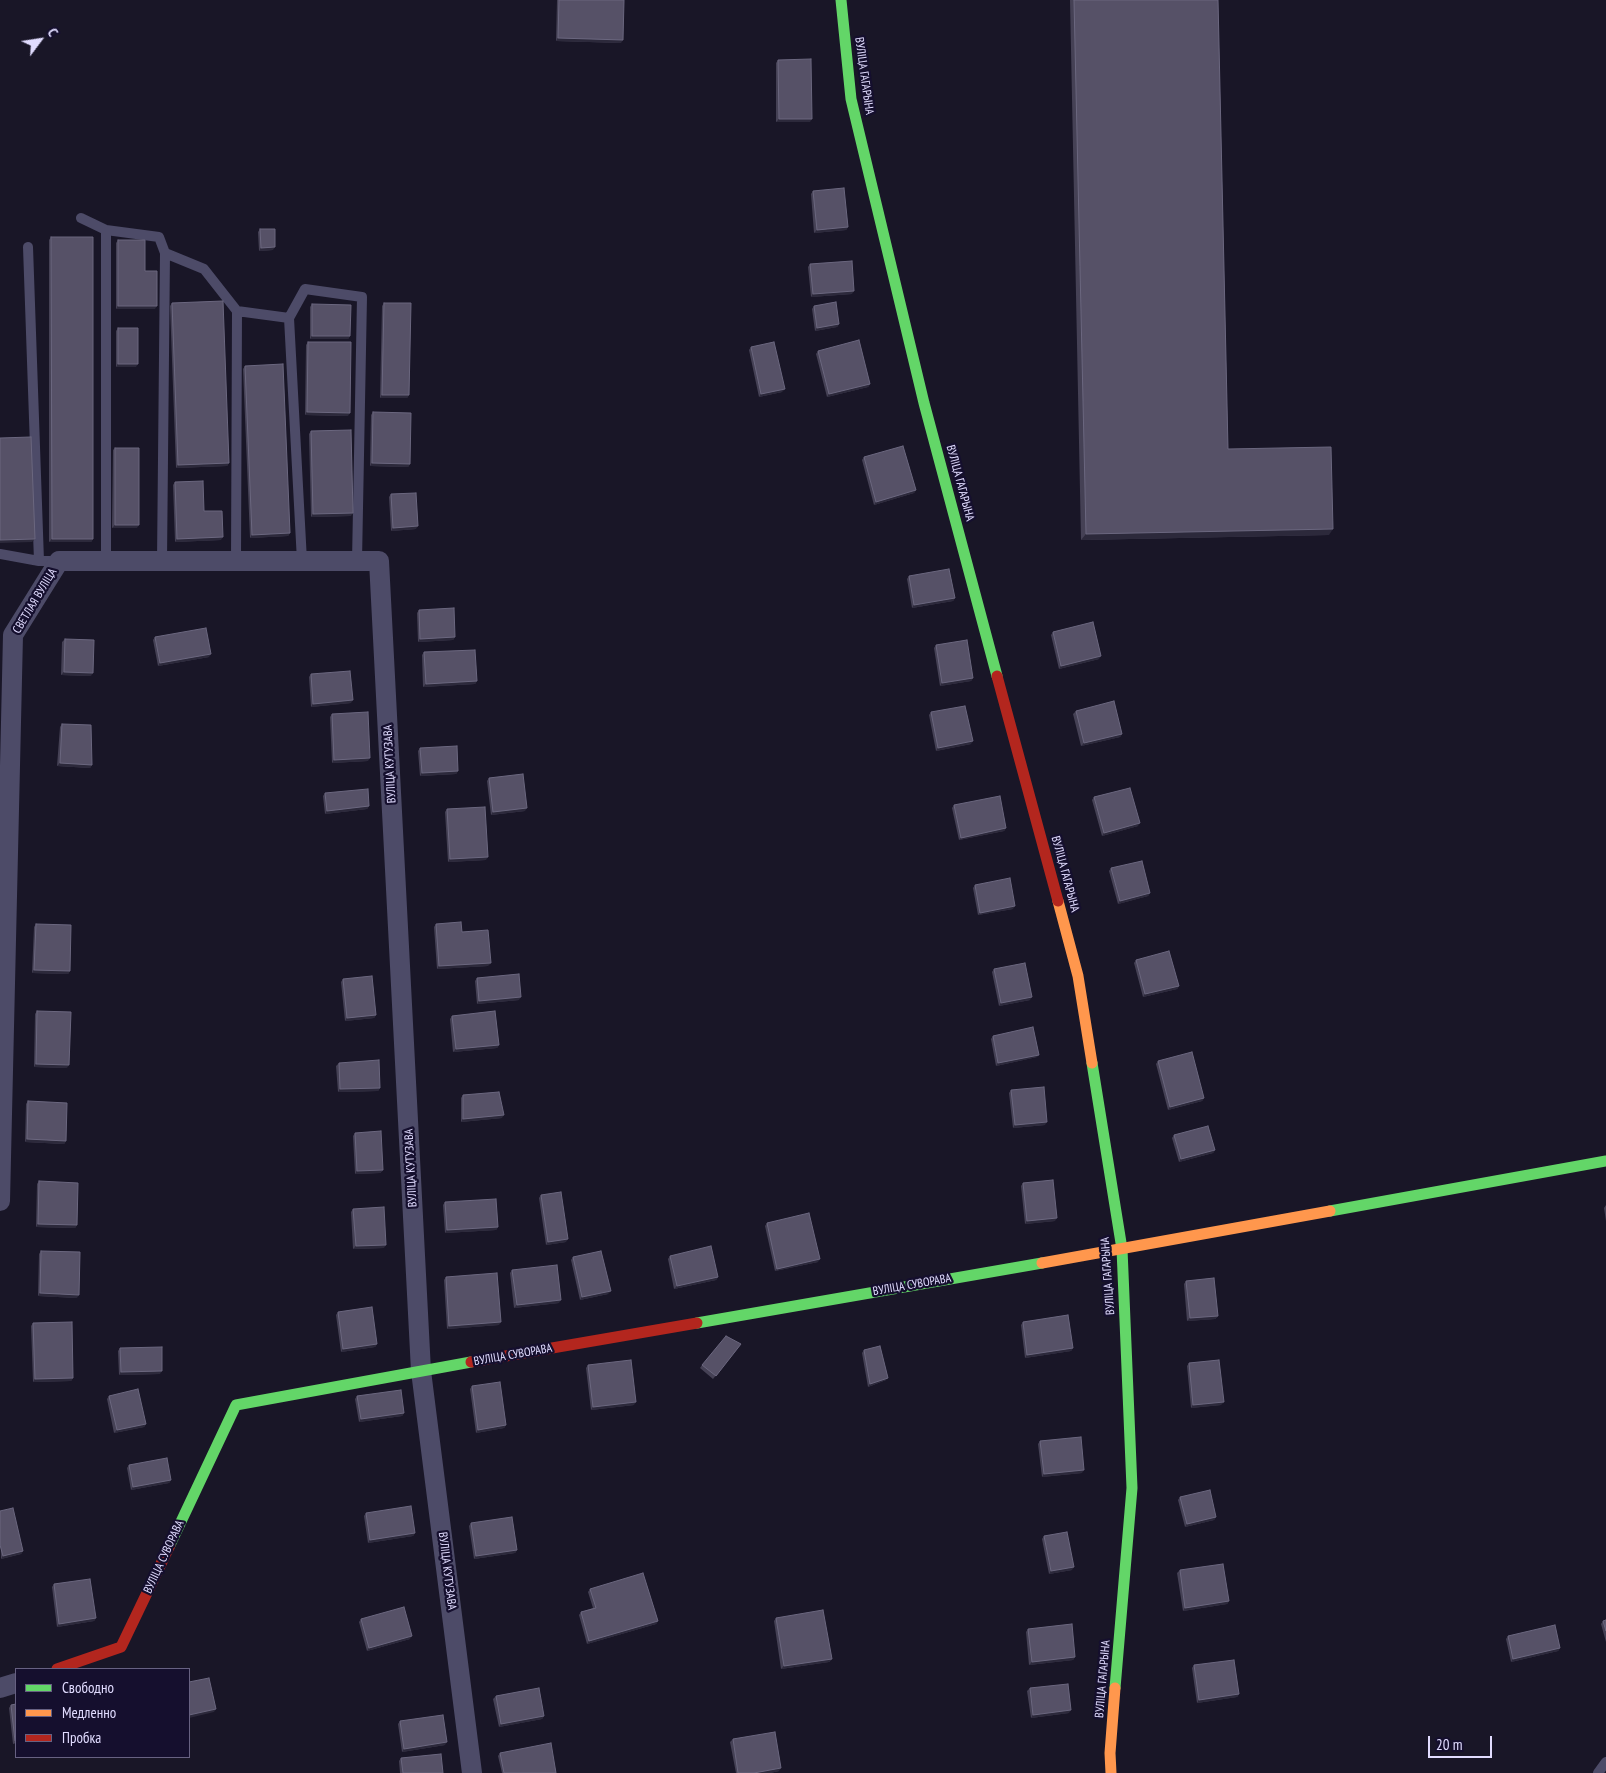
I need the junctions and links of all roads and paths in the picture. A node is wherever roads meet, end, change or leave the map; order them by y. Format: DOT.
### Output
graph roads {
  1 [pos="841,0"];
  2 [pos="81,218"];
  3 [pos="106,230"];
  4 [pos="28,247"];
  5 [pos="165,253"];
  6 [pos="237,311"];
  7 [pos="289,318"];
  8 [pos="0,554"];
  9 [pos="39,561"];
  10 [pos="59,561"];
  11 [pos="106,561"];
  12 [pos="162,561"];
  13 [pos="236,561"];
  14 [pos="302,561"];
  15 [pos="357,561"];
  16 [pos="379,561"];
  17 [pos="6,628"];
  18 [pos="1606,1161"];
  19 [pos="0,1201"];
  20 [pos="1122,1249"];
  21 [pos="421,1371"];
  22 [pos="59,1668"];
  23 [pos="15,1683"];
  24 [pos="0,1688"];
  25 [pos="1606,1762"];
  26 [pos="472,1773"];
  27 [pos="1111,1773"];
  28 [pos="1598,1773"];
  1 -- 20 [label="street, ВУЛІЦА ГАГАРЫНА"];
  2 -- 3 [label="lane"];
  3 -- 5 [label="lane"];
  3 -- 11 [label="lane"];
  4 -- 9 [label="lane"];
  5 -- 6 [label="lane"];
  5 -- 12 [label="lane"];
  6 -- 7 [label="lane"];
  6 -- 13 [label="lane"];
  7 -- 14 [label="lane"];
  7 -- 15 [label="lane"];
  8 -- 9 [label="lane"];
  9 -- 10 [label="lane"];
  10 -- 11 [label="street, СВЕТЛАЯ ВУЛІЦА"];
  10 -- 17 [label="street, СВЕТЛАЯ ВУЛІЦА"];
  11 -- 12 [label="street, СВЕТЛАЯ ВУЛІЦА"];
  12 -- 13 [label="street, СВЕТЛАЯ ВУЛІЦА"];
  13 -- 14 [label="street, СВЕТЛАЯ ВУЛІЦА"];
  14 -- 15 [label="street, СВЕТЛАЯ ВУЛІЦА"];
  15 -- 16 [label="street, СВЕТЛАЯ ВУЛІЦА"];
  16 -- 21 [label="street, ВУЛІЦА КУТУЗАВА"];
  17 -- 19 [label="street, СВЕТЛАЯ ВУЛІЦА"];
  18 -- 20 [label="street, ВУЛІЦА СУВОРАВА"];
  20 -- 21 [label="street, ВУЛІЦА СУВОРАВА"];
  20 -- 27 [label="street, ВУЛІЦА ГАГАРЫНА"];
  21 -- 22 [label="street, ВУЛІЦА СУВОРАВА"];
  21 -- 26 [label="street, ВУЛІЦА КУТУЗАВА"];
  23 -- 24 [label="street"];
  25 -- 28 [label="lane"];
}
